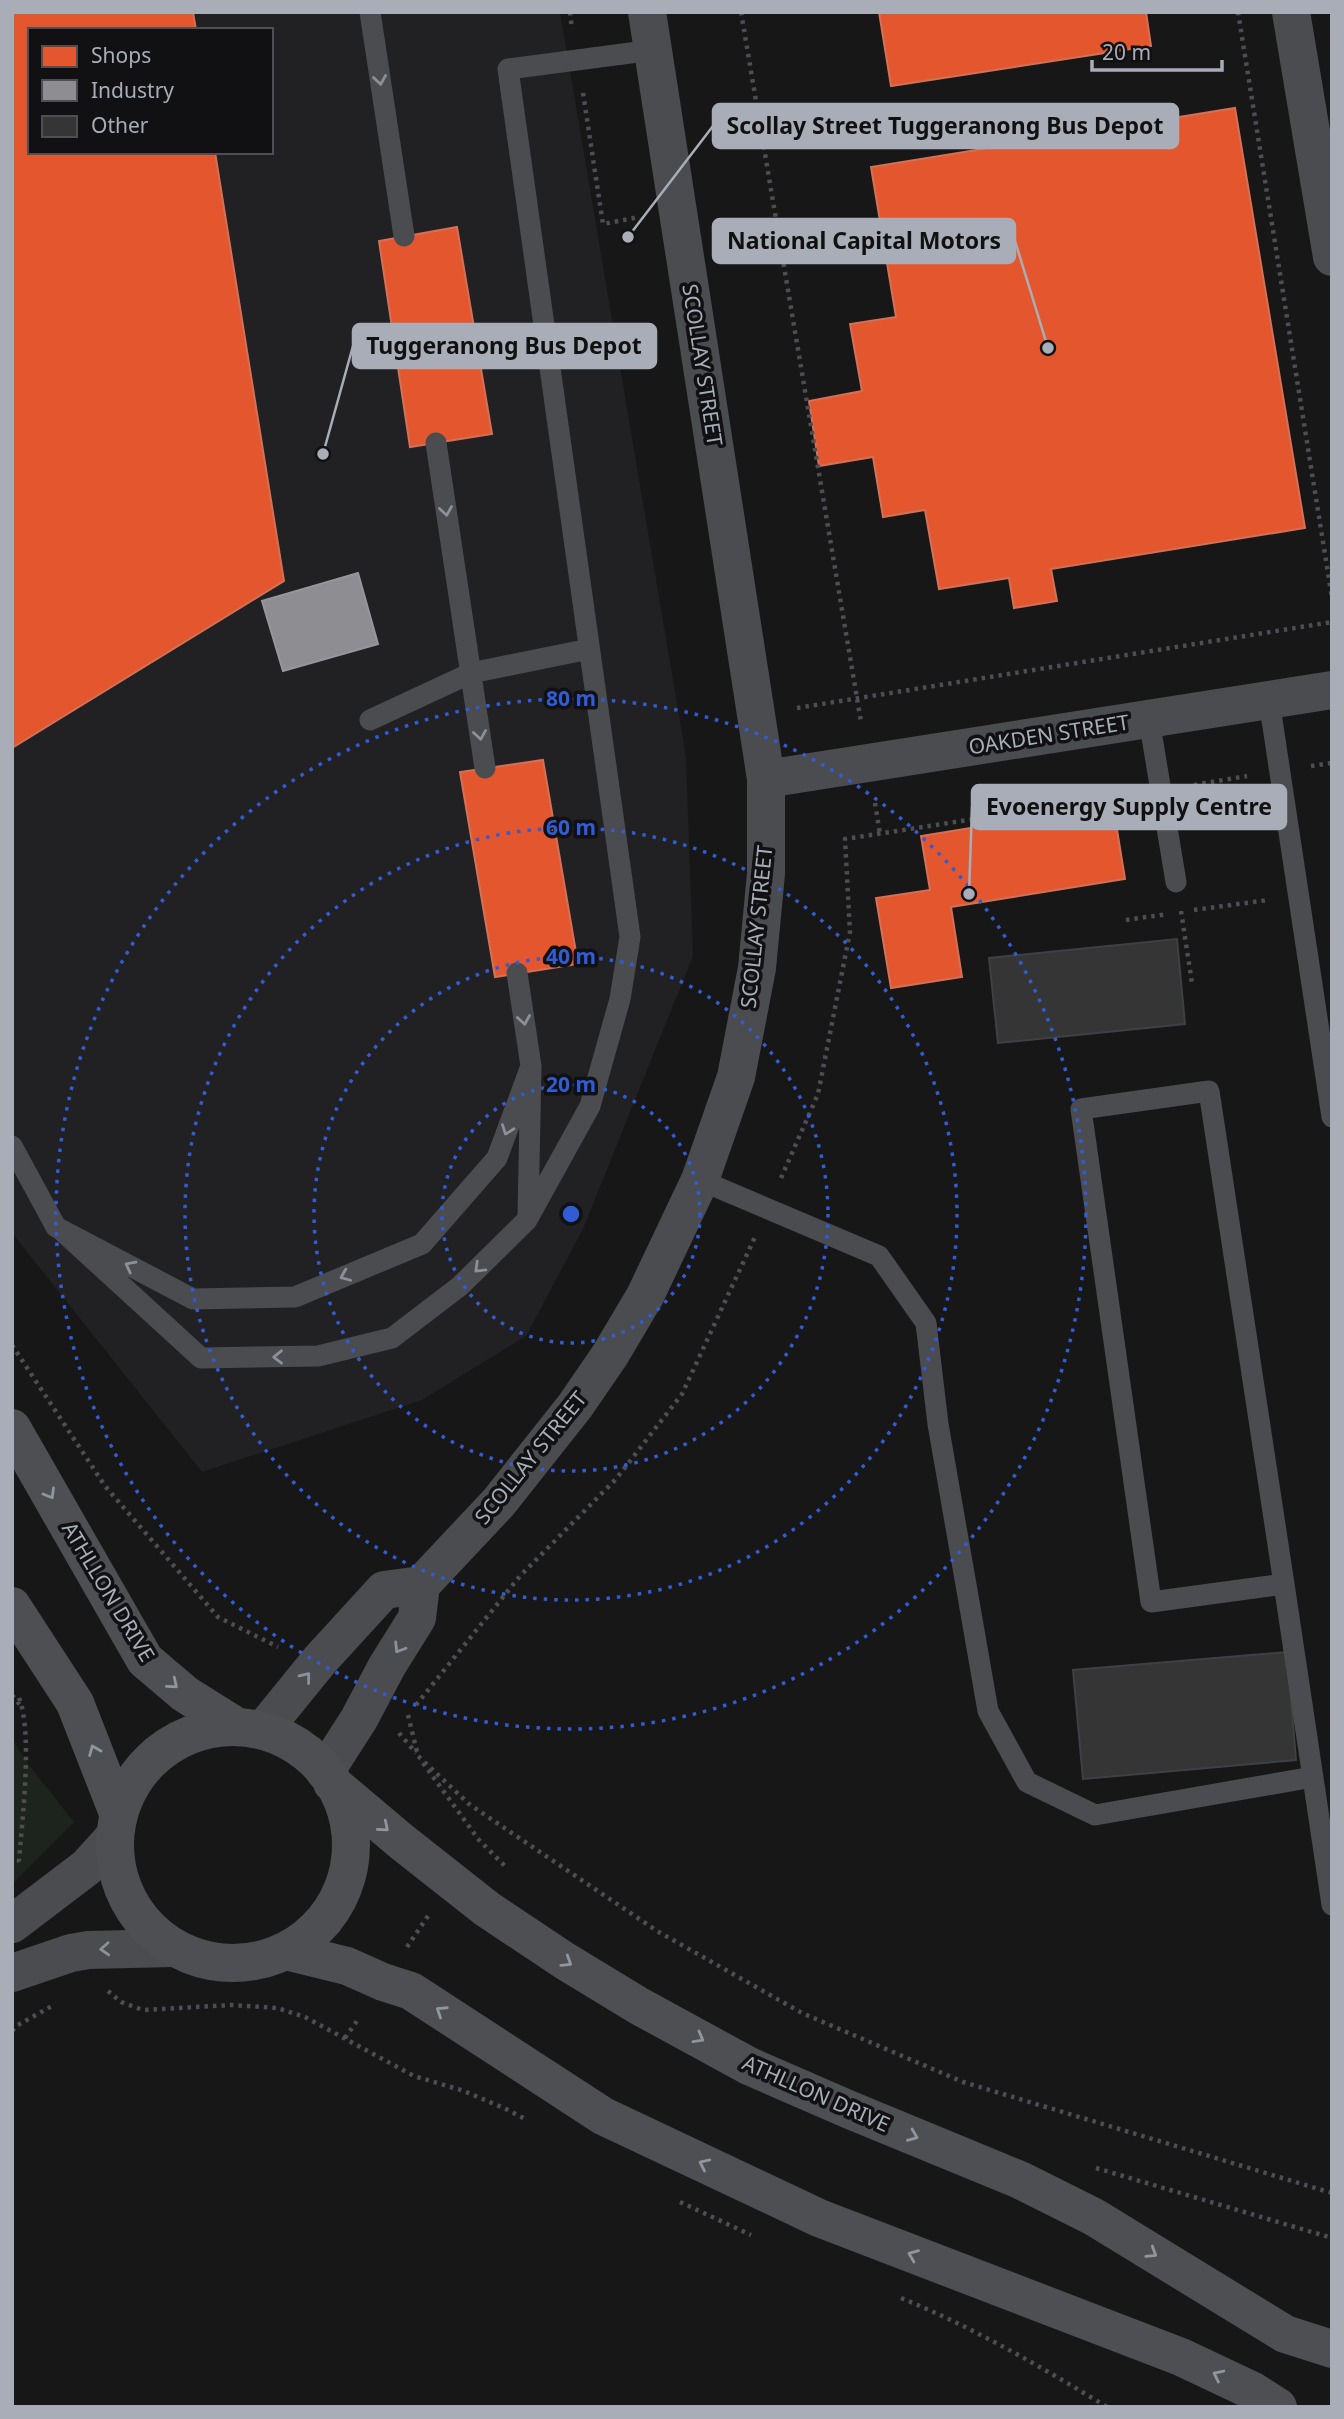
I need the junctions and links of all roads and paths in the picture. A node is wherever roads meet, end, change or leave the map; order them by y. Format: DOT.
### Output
graph roads {
  1 [pos="370,12"];
  2 [pos="570,12"];
  3 [pos="648,12"];
  4 [pos="741,12"];
  5 [pos="1238,12"];
  6 [pos="1291,12"];
  7 [pos="653,50"];
  8 [pos="577,60"];
  9 [pos="678,209"];
  10 [pos="404,236"];
  11 [pos="1332,257"];
  12 [pos="436,443"];
  13 [pos="1332,598"];
  14 [pos="1332,622"];
  15 [pos="589,649"];
  16 [pos="471,673"];
  17 [pos="1332,690"];
  18 [pos="857,698"];
  19 [pos="1269,700"];
  20 [pos="756,714"];
  21 [pos="1149,719"];
  22 [pos="370,720"];
  23 [pos="868,763"];
  24 [pos="1332,763"];
  25 [pos="485,768"];
  26 [pos="1279,771"];
  27 [pos="766,779"];
  28 [pos="1161,790"];
  29 [pos="880,834"];
  30 [pos="1176,881"];
  31 [pos="1298,896"];
  32 [pos="1181,912"];
  33 [pos="1126,920"];
  34 [pos="517,973"];
  35 [pos="1192,983"];
  36 [pos="530,1066"];
  37 [pos="1332,1117"];
  38 [pos="12,1146"];
  39 [pos="700,1180"];
  40 [pos="768,1209"];
  41 [pos="527,1220"];
  42 [pos="60,1229"];
  43 [pos="12,1345"];
  44 [pos="12,1428"];
  45 [pos="1284,1584"];
  46 [pos="421,1585"];
  47 [pos="12,1606"];
  48 [pos="320,1660"];
  49 [pos="12,1695"];
  50 [pos="369,1702"];
  51 [pos="249,1728"];
  52 [pos="418,1756"];
  53 [pos="1312,1777"];
  54 [pos="328,1778"];
  55 [pos="116,1825"];
  56 [pos="452,1881"];
  57 [pos="44,1899"];
  58 [pos="1332,1905"];
  59 [pos="12,1924"];
  60 [pos="173,1948"];
  61 [pos="286,1951"];
  62 [pos="79,1952"];
  63 [pos="12,1973"];
  64 [pos="383,1982"];
  65 [pos="345,2038"];
  66 [pos="529,2121"];
  67 [pos="1332,2193"];
  68 [pos="675,2199"];
  69 [pos="758,2238"];
  70 [pos="897,2296"];
  71 [pos="1332,2349"];
  72 [pos="1107,2407"];
  73 [pos="1278,2407"];
  1 -- 10 [label="lane, one-way"];
  2 -- 8 [label="path"];
  3 -- 7 [label="street, SCOLLAY STREET"];
  4 -- 18 [label="path"];
  5 -- 13 [label="path"];
  6 -- 11 [label="street"];
  7 -- 8 [label="lane"];
  7 -- 9 [label="street, SCOLLAY STREET"];
  8 -- 9 [label="path"];
  8 -- 15 [label="lane"];
  9 -- 20 [label="street, SCOLLAY STREET"];
  12 -- 16 [label="lane, one-way"];
  14 -- 18 [label="path"];
  15 -- 16 [label="lane"];
  15 -- 41 [label="lane"];
  16 -- 22 [label="lane"];
  16 -- 25 [label="lane, one-way"];
  17 -- 19 [label="street, OAKDEN STREET"];
  18 -- 20 [label="path"];
  18 -- 23 [label="path"];
  19 -- 21 [label="street, OAKDEN STREET"];
  19 -- 26 [label="lane"];
  20 -- 27 [label="street, SCOLLAY STREET"];
  21 -- 23 [label="street, OAKDEN STREET"];
  21 -- 28 [label="lane"];
  23 -- 27 [label="street, OAKDEN STREET"];
  23 -- 29 [label="path"];
  24 -- 26 [label="path"];
  26 -- 28 [label="path"];
  26 -- 31 [label="lane"];
  27 -- 39 [label="street, SCOLLAY STREET"];
  28 -- 29 [label="path"];
  28 -- 30 [label="lane"];
  29 -- 40 [label="path"];
  30 -- 32 [label="path"];
  31 -- 32 [label="path"];
  31 -- 37 [label="lane"];
  32 -- 33 [label="path"];
  32 -- 35 [label="path"];
  34 -- 36 [label="lane, one-way"];
  36 -- 41 [label="lane"];
  36 -- 42 [label="lane, one-way"];
  38 -- 42 [label="lane"];
  39 -- 40 [label="lane"];
  39 -- 46 [label="street, SCOLLAY STREET"];
  40 -- 52 [label="path"];
  40 -- 53 [label="lane"];
  41 -- 42 [label="lane, one-way"];
  43 -- 48 [label="path"];
  44 -- 51 [label="main road, ATHLLON DRIVE, one-way"];
  45 -- 45 [label="lane"];
  45 -- 53 [label="lane"];
  46 -- 48 [label="street"];
  46 -- 50 [label="street, one-way"];
  55 -- 47 [label="main road, one-way"];
  51 -- 48 [label="street, one-way"];
  49 -- 57 [label="path"];
  50 -- 52 [label="path"];
  50 -- 54 [label="street"];
  51 -- 54 [label="main road"];
  51 -- 55 [label="main road"];
  52 -- 56 [label="path"];
  52 -- 67 [label="path"];
  53 -- 58 [label="lane"];
  54 -- 56 [label="main road, ATHLLON DRIVE, one-way"];
  54 -- 61 [label="main road"];
  55 -- 57 [label="street"];
  55 -- 60 [label="main road"];
  56 -- 64 [label="path"];
  56 -- 71 [label="main road, ATHLLON DRIVE, one-way"];
  57 -- 59 [label="street"];
  60 -- 61 [label="main road"];
  60 -- 62 [label="street, one-way"];
  61 -- 64 [label="main road"];
  62 -- 63 [label="street"];
  62 -- 65 [label="path"];
  64 -- 65 [label="path"];
  73 -- 64 [label="main road, one-way"];
  65 -- 66 [label="path"];
  68 -- 69 [label="path"];
  70 -- 72 [label="path"];
}
